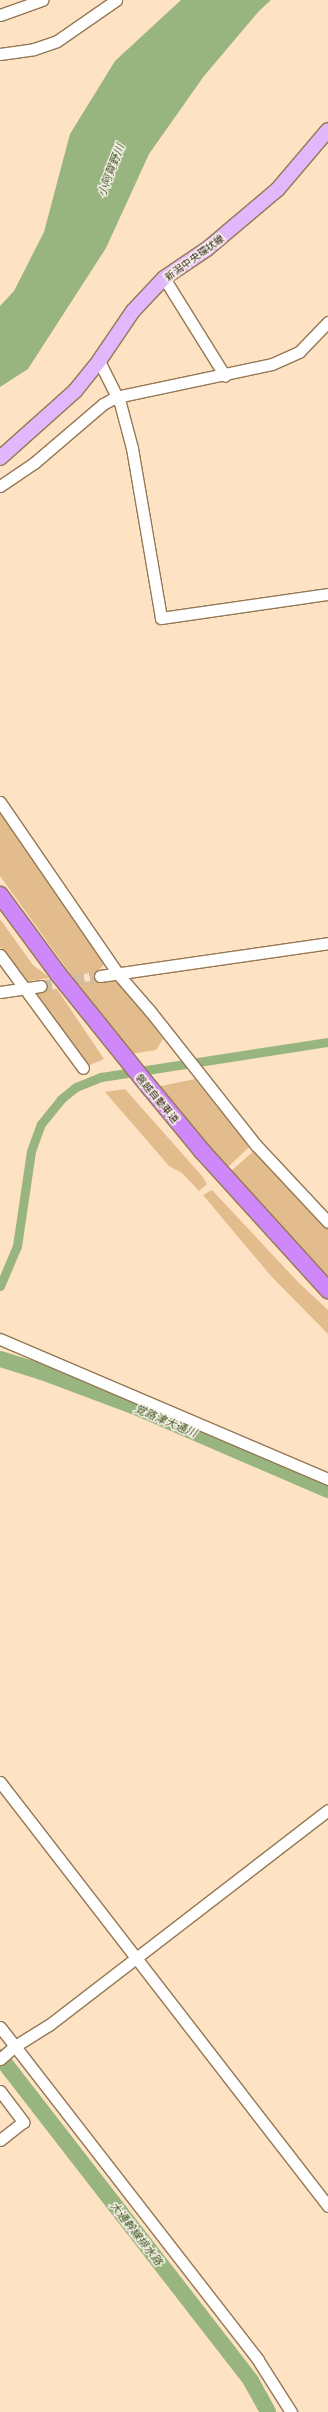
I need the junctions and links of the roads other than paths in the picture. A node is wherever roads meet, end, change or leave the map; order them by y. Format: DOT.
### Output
graph roads {
  1 [pos="42,0"];
  2 [pos="116,0"];
  3 [pos="0,15"];
  4 [pos="0,54"];
  5 [pos="328,130"];
  6 [pos="164,278"];
  7 [pos="328,322"];
  8 [pos="99,361"];
  9 [pos="225,376"];
  10 [pos="116,397"];
  11 [pos="0,458"];
  12 [pos="0,486"];
  13 [pos="328,594"];
  14 [pos="0,802"];
  15 [pos="0,895"];
  16 [pos="328,943"];
  17 [pos="0,955"];
  18 [pos="118,974"];
  19 [pos="100,976"];
  20 [pos="41,986"];
  21 [pos="23,988"];
  22 [pos="0,992"];
  23 [pos="83,1068"];
  24 [pos="328,1222"];
  25 [pos="328,1290"];
  26 [pos="0,1339"];
  27 [pos="328,1479"];
  28 [pos="0,1782"];
  29 [pos="328,1810"];
  30 [pos="137,1958"];
  31 [pos="0,2027"];
  32 [pos="13,2048"];
  33 [pos="0,2060"];
  34 [pos="0,2091"];
  35 [pos="0,2140"];
  36 [pos="328,2206"];
  37 [pos="291,2412"];
  1 -- 3 [label="street"];
  2 -- 4 [label="street"];
  5 -- 6 [label="main road, 新潟中央環状線"];
  6 -- 8 [label="main road, 新潟中央環状線"];
  6 -- 9 [label="street"];
  7 -- 9 [label="street"];
  8 -- 10 [label="street"];
  8 -- 11 [label="main road, 新潟中央環状線"];
  9 -- 10 [label="street"];
  10 -- 12 [label="street"];
  10 -- 13 [label="street"];
  14 -- 18 [label="street"];
  15 -- 25 [label="highway, 磐越自動車道"];
  16 -- 18 [label="street"];
  17 -- 21 [label="street"];
  18 -- 19 [label="street"];
  18 -- 24 [label="street"];
  20 -- 21 [label="street"];
  21 -- 22 [label="street"];
  21 -- 23 [label="street"];
  26 -- 27 [label="street"];
  28 -- 30 [label="street"];
  29 -- 30 [label="street"];
  30 -- 32 [label="street"];
  30 -- 36 [label="street"];
  31 -- 32 [label="street"];
  32 -- 33 [label="street"];
  32 -- 37 [label="street"];
  34 -- 35 [label="street"];
}
